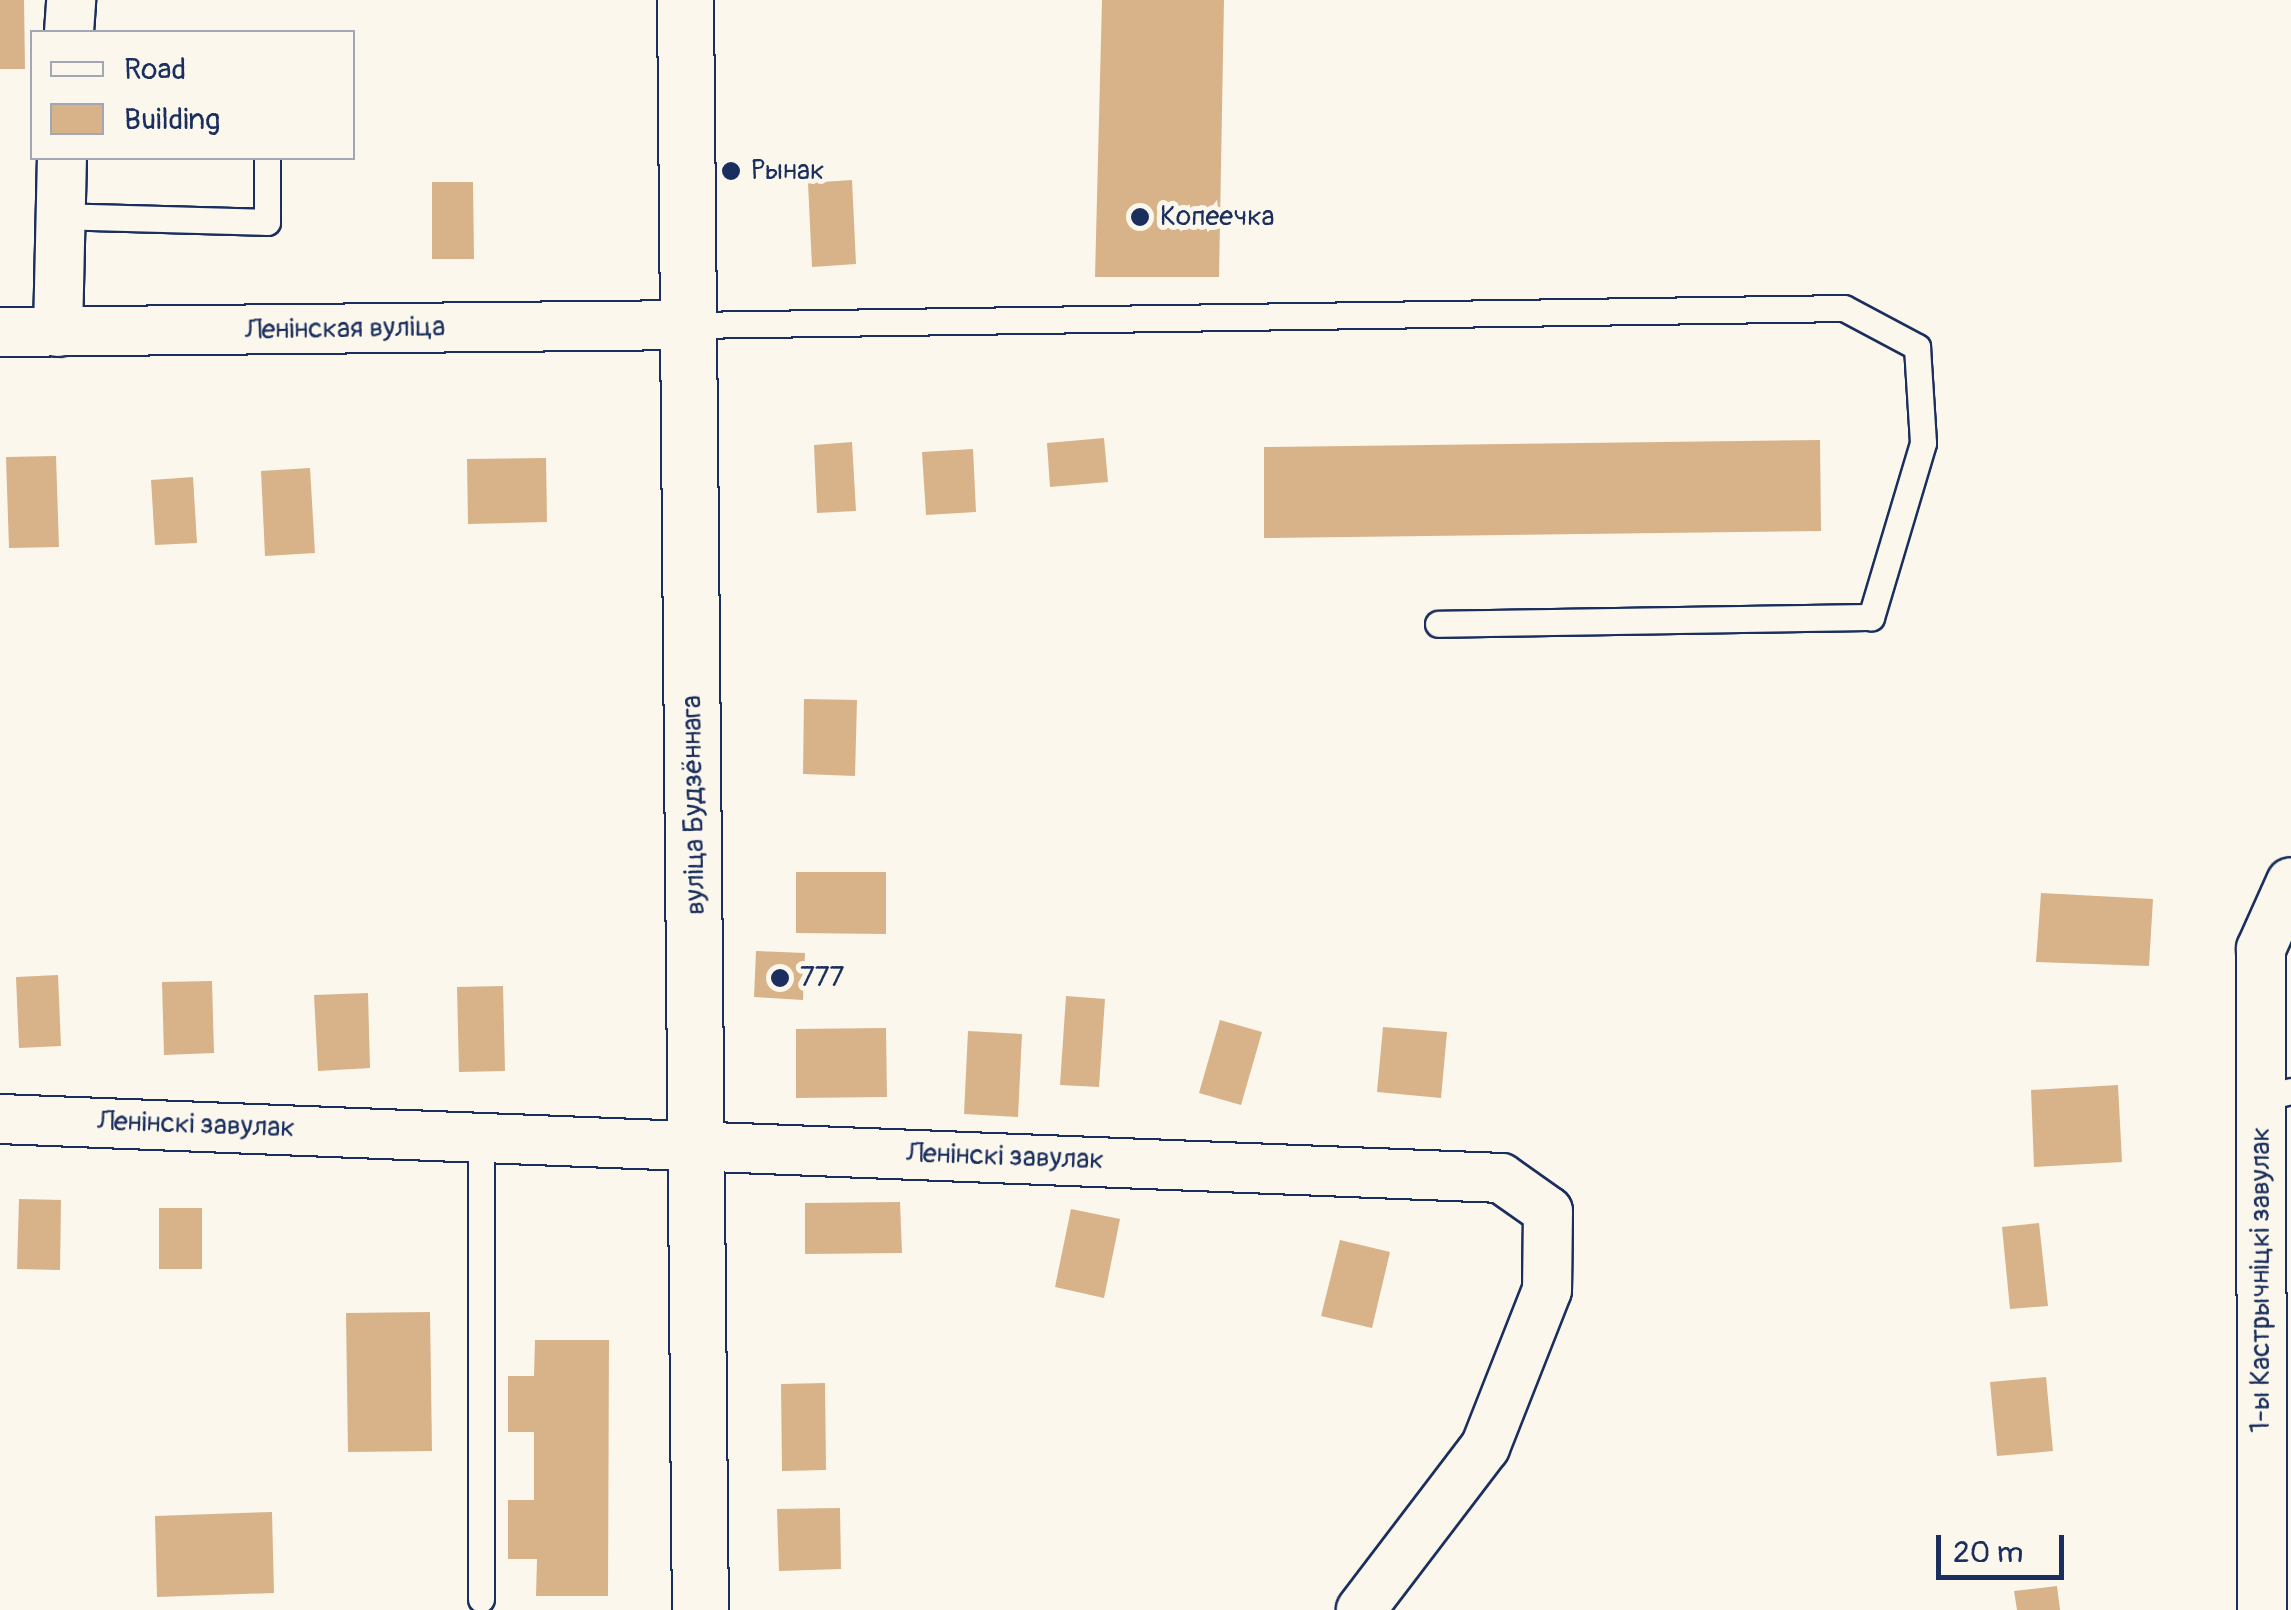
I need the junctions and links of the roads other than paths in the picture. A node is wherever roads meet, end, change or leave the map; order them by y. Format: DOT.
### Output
graph roads {
  1 [pos="71,0"];
  2 [pos="685,0"];
  3 [pos="69,30"];
  4 [pos="62,160"];
  5 [pos="267,160"];
  6 [pos="58,216"];
  7 [pos="689,325"];
  8 [pos="0,332"];
  9 [pos="58,332"];
  10 [pos="1438,624"];
  11 [pos="2291,882"];
  12 [pos="2276,1094"];
  13 [pos="0,1120"];
  14 [pos="481,1134"];
  15 [pos="698,1143"];
  16 [pos="481,1599"];
  17 [pos="700,1610"];
  18 [pos="1362,1610"];
  19 [pos="2262,1610"];
  1 -- 3 [label="street"];
  2 -- 7 [label="street, вуліца Будзённага"];
  4 -- 6 [label="street"];
  5 -- 6 [label="lane"];
  6 -- 9 [label="street"];
  7 -- 9 [label="street, Ленінская вуліца"];
  7 -- 10 [label="lane"];
  7 -- 15 [label="street, вуліца Будзённага"];
  8 -- 9 [label="street, Ленінская вуліца"];
  11 -- 12 [label="street, 1-ы Кастрычніцкі завулак"];
  12 -- 19 [label="street, 1-ы Кастрычніцкі завулак"];
  13 -- 14 [label="street, Ленінскі завулак"];
  14 -- 15 [label="street, Ленінскі завулак"];
  14 -- 16 [label="lane"];
  15 -- 17 [label="street, вуліца Будзённага"];
  15 -- 18 [label="street, Ленінскі завулак"];
}
